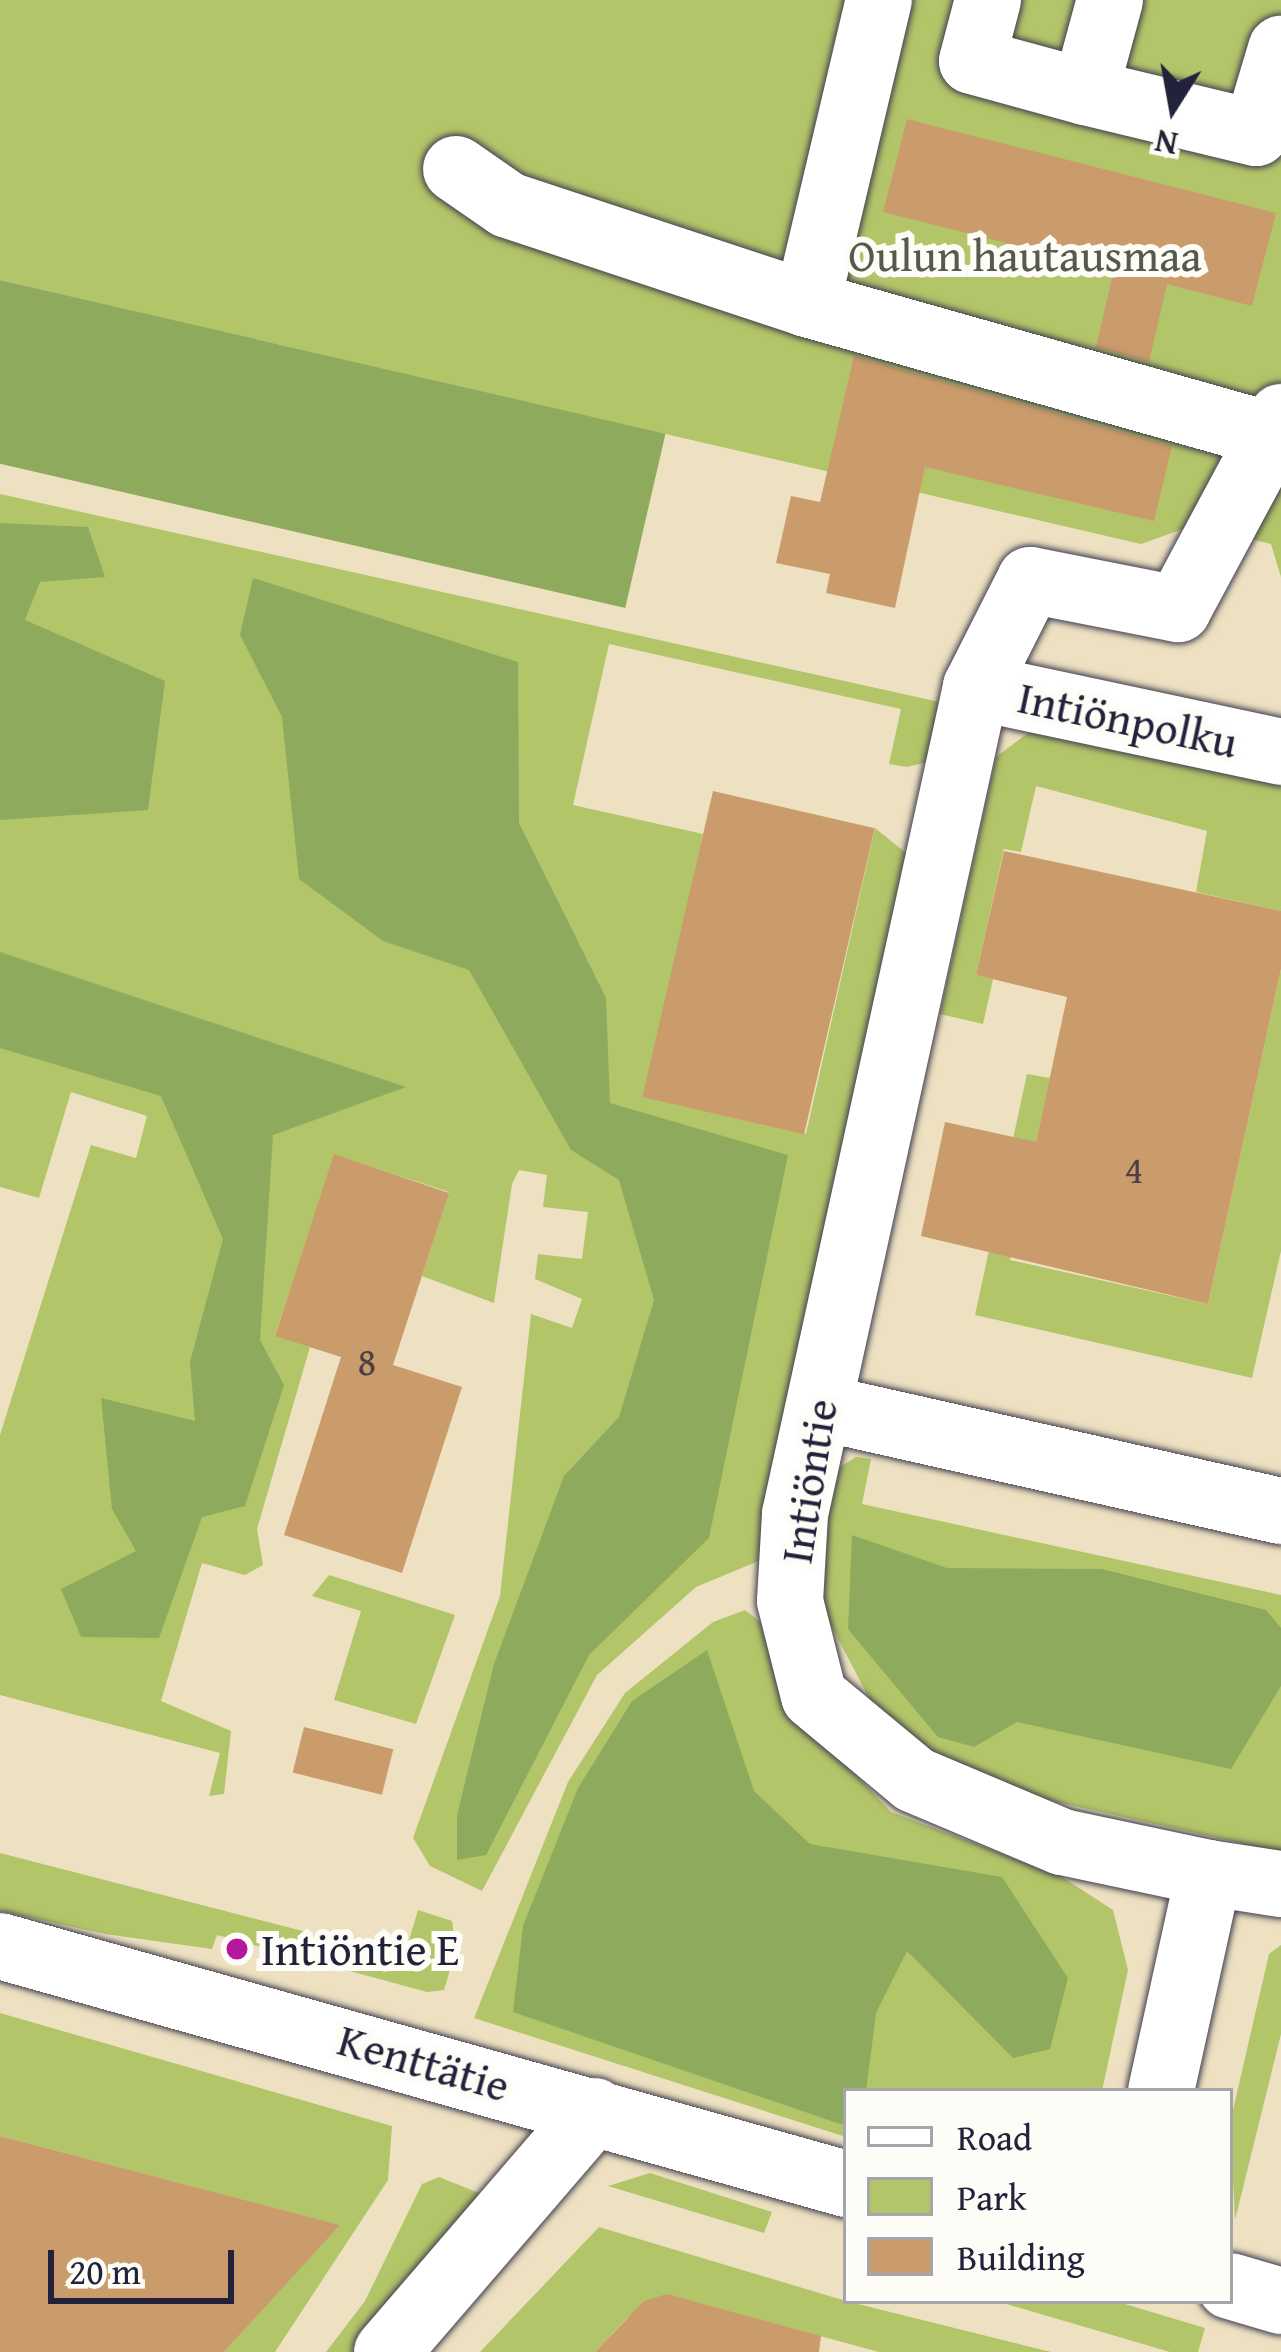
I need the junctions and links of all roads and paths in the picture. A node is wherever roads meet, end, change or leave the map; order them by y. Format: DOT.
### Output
graph roads {
  1 [pos="879,0"];
  2 [pos="988,0"];
  3 [pos="1110,0"];
  4 [pos="1281,49"];
  5 [pos="1085,92"];
  6 [pos="456,169"];
  7 [pos="807,304"];
  8 [pos="1278,430"];
  9 [pos="976,687"];
  10 [pos="1281,752"];
  11 [pos="819,1407"];
  12 [pos="1281,1511"];
  13 [pos="1209,1874"];
  14 [pos="1281,1884"];
  15 [pos="0,1946"];
  16 [pos="1162,2088"];
  17 [pos="594,2111"];
  18 [pos="843,2183"];
  19 [pos="1233,2286"];
  20 [pos="1281,2301"];
  21 [pos="387,2352"];
  1 -- 7 [label="street"];
  2 -- 5 [label="street"];
  3 -- 5 [label="street"];
  4 -- 5 [label="street"];
  6 -- 7 [label="street"];
  7 -- 8 [label="street"];
  8 -- 9 [label="street, Intiöntie"];
  9 -- 10 [label="street, Intiönpolku"];
  9 -- 11 [label="street, Intiöntie"];
  11 -- 12 [label="street"];
  11 -- 13 [label="street, Intiöntie"];
  13 -- 14 [label="street, Intiöntie"];
  13 -- 16 [label="street"];
  15 -- 17 [label="street, Kenttätie"];
  17 -- 18 [label="street, Kenttätie"];
  17 -- 21 [label="street"];
  19 -- 20 [label="street"];
}
